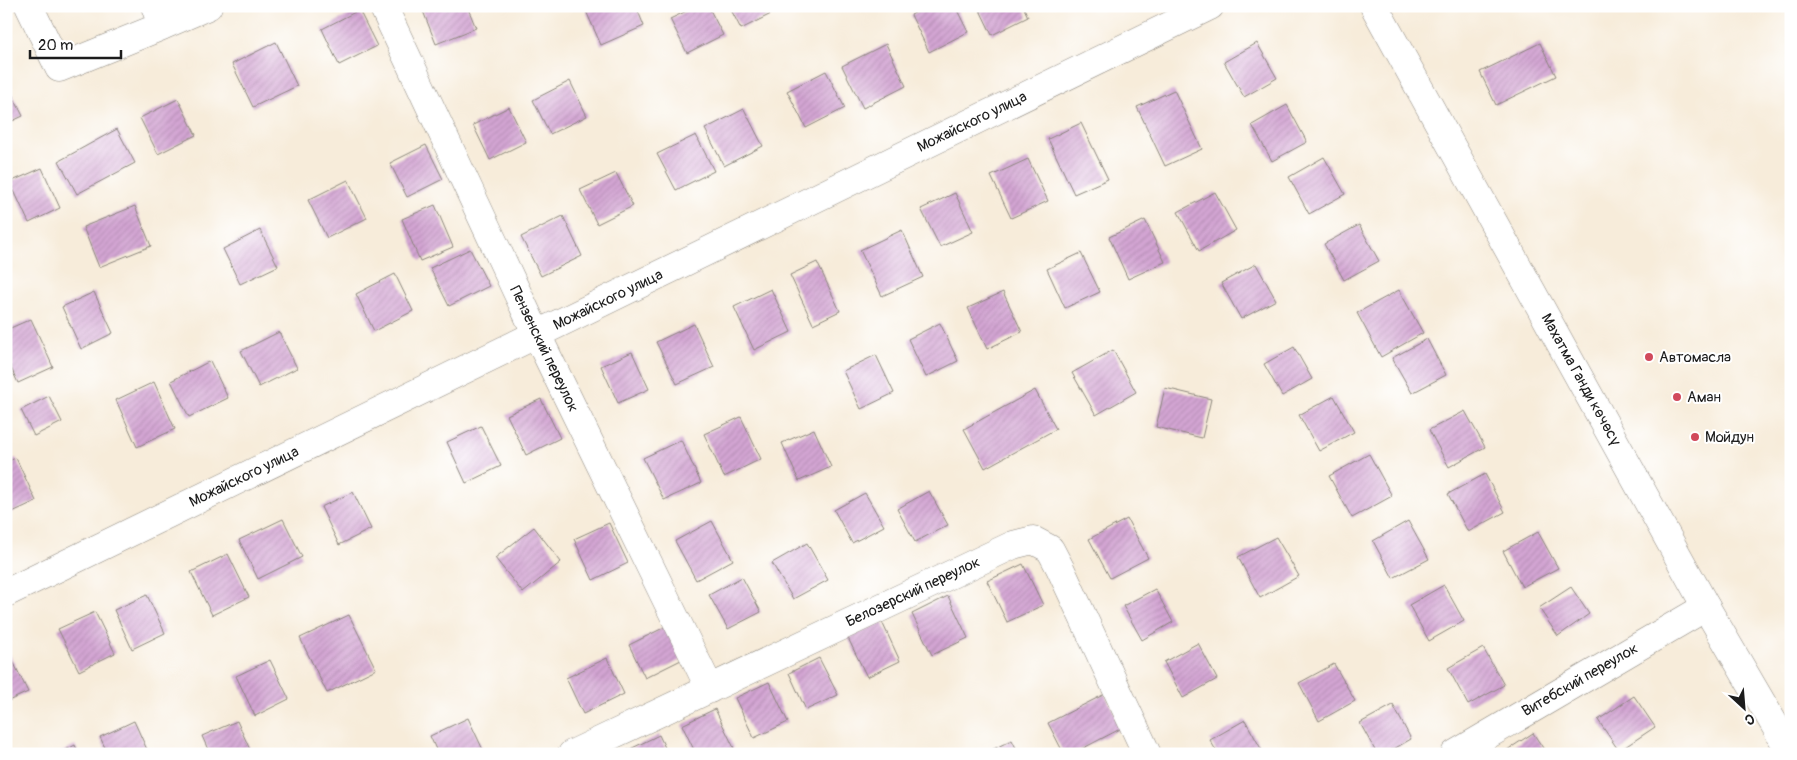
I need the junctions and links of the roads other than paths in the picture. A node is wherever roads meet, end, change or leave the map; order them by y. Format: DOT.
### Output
graph roads {
  1 [pos="29,6"];
  2 [pos="208,6"];
  3 [pos="384,6"];
  4 [pos="1210,6"];
  5 [pos="1374,6"];
  6 [pos="158,16"];
  7 [pos="537,335"];
  8 [pos="6,593"];
  9 [pos="1706,607"];
  10 [pos="710,689"];
  11 [pos="1784,726"];
  12 [pos="1791,753"];
  13 [pos="572,754"];
  14 [pos="1147,754"];
  15 [pos="1455,754"];
  1 -- 6 [label="street"];
  2 -- 6 [label="street"];
  3 -- 7 [label="street, Пензенский переулок"];
  4 -- 7 [label="street, Можайского улица"];
  5 -- 9 [label="street, Махатма Ганди көчөсү"];
  7 -- 8 [label="street, Можайского улица"];
  7 -- 10 [label="street, Пензенский переулок"];
  9 -- 11 [label="street, Махатма Ганди көчөсү"];
  9 -- 15 [label="street, Витебский переулок"];
  10 -- 13 [label="street, Белозерский переулок"];
  10 -- 14 [label="street, Белозерский переулок"];
  11 -- 12 [label="street, Махатма Ганди көчөсү"];
}
